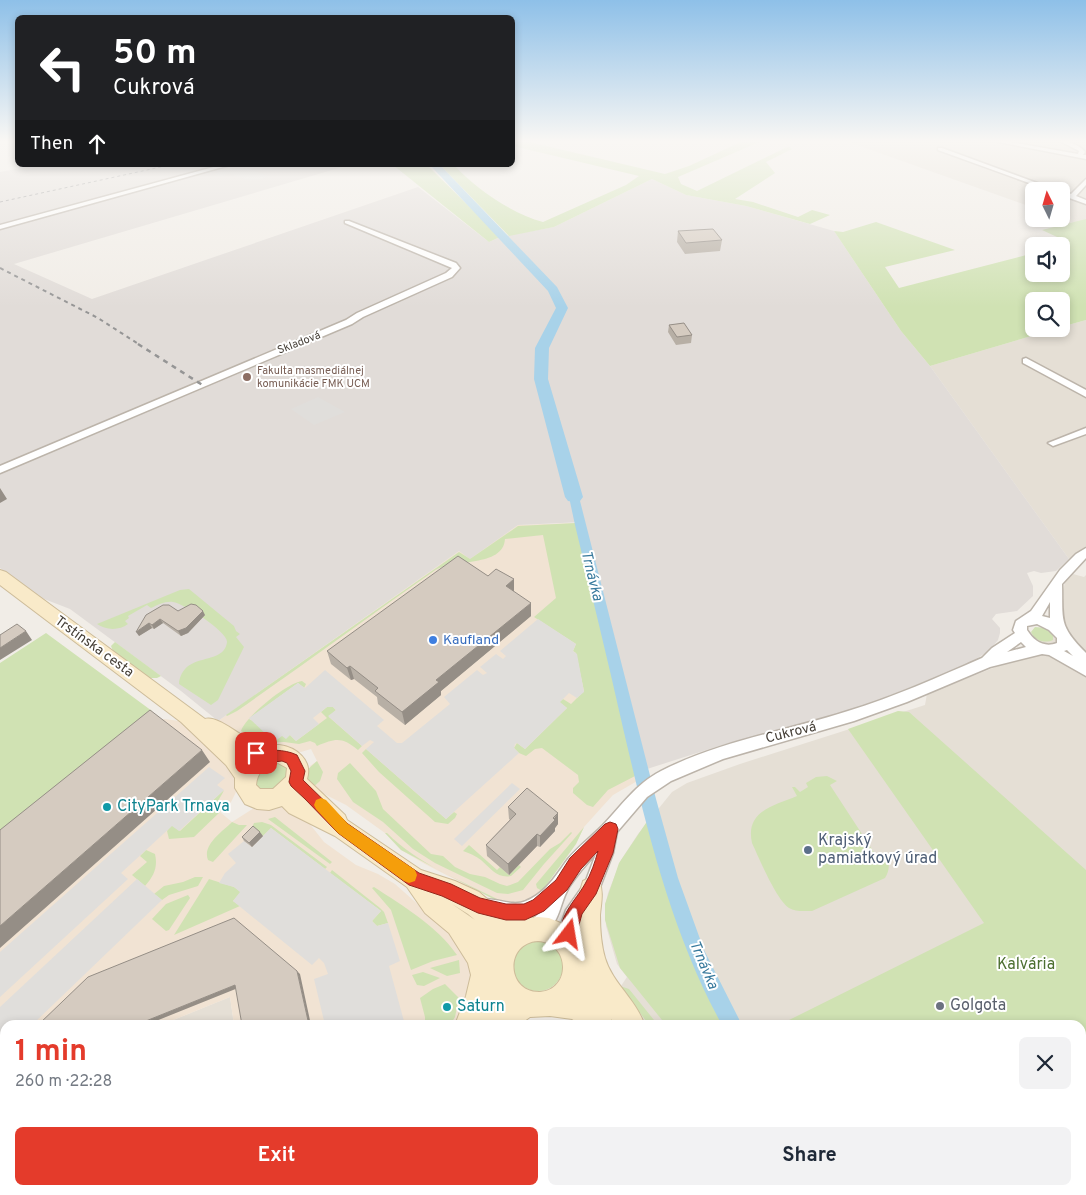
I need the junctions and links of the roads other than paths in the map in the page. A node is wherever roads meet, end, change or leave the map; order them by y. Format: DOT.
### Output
graph roads {
  1 [pos="114,196"];
  2 [pos="1072,197"];
  3 [pos="1086,202"];
  4 [pos="347,222"];
  5 [pos="0,227"];
  6 [pos="1026,362"];
  7 [pos="1086,394"];
  8 [pos="1086,431"];
  9 [pos="1052,443"];
  10 [pos="0,470"];
  11 [pos="1086,552"];
  12 [pos="0,576"];
  13 [pos="1056,584"];
  14 [pos="1030,620"];
  15 [pos="1021,635"];
  16 [pos="1062,635"];
  17 [pos="1046,650"];
  18 [pos="1086,661"];
  19 [pos="987,662"];
  20 [pos="1086,671"];
  21 [pos="188,716"];
  22 [pos="266,757"];
  23 [pos="246,776"];
  24 [pos="290,788"];
  25 [pos="610,829"];
  26 [pos="415,879"];
  27 [pos="561,885"];
  28 [pos="591,889"];
  29 [pos="478,905"];
  30 [pos="453,921"];
  31 [pos="529,929"];
  32 [pos="572,957"];
  33 [pos="502,968"];
  34 [pos="539,1003"];
  35 [pos="470,1020"];
  36 [pos="477,1020"];
  37 [pos="504,1020"];
  38 [pos="594,1020"];
  39 [pos="628,1020"];
  40 [pos="630,1020"];
  1 -- 5 [label="street"];
  2 -- 3 [label="street"];
  4 -- 10 [label="street, Skladová"];
  6 -- 7 [label="street"];
  8 -- 9 [label="street"];
  11 -- 13 [label="street"];
  12 -- 21 [label="main road, Trstínska cesta"];
  13 -- 14 [label="street"];
  13 -- 16 [label="street"];
  14 -- 15 [label="street"];
  14 -- 16 [label="street"];
  15 -- 17 [label="street"];
  15 -- 19 [label="street, Cukrová"];
  16 -- 17 [label="street"];
  16 -- 18 [label="street"];
  17 -- 19 [label="street, Cukrová"];
  17 -- 20 [label="street"];
  19 -- 25 [label="street, Cukrová"];
  21 -- 22 [label="main road, Trstínska cesta"];
  21 -- 23 [label="main road, Trstínska cesta"];
  22 -- 23 [label="main road"];
  22 -- 24 [label="main road, Trstínska cesta"];
  23 -- 24 [label="main road, Trstínska cesta"];
  24 -- 26 [label="main road"];
  25 -- 27 [label="street, Cukrová"];
  25 -- 28 [label="street, Cukrová"];
  26 -- 29 [label="main road"];
  26 -- 30 [label="main road"];
  27 -- 29 [label="street, Cukrová"];
  27 -- 31 [label="street, Cukrová"];
  28 -- 32 [label="street, Cukrová"];
  28 -- 40 [label="main road"];
  29 -- 31 [label="main road"];
  30 -- 33 [label="main road"];
  30 -- 35 [label="main road"];
  31 -- 32 [label="main road"];
  31 -- 33 [label="main road"];
  32 -- 34 [label="main road"];
  32 -- 39 [label="main road"];
  33 -- 34 [label="main road"];
  33 -- 36 [label="main road"];
  34 -- 37 [label="main road"];
  34 -- 38 [label="main road"];
}
